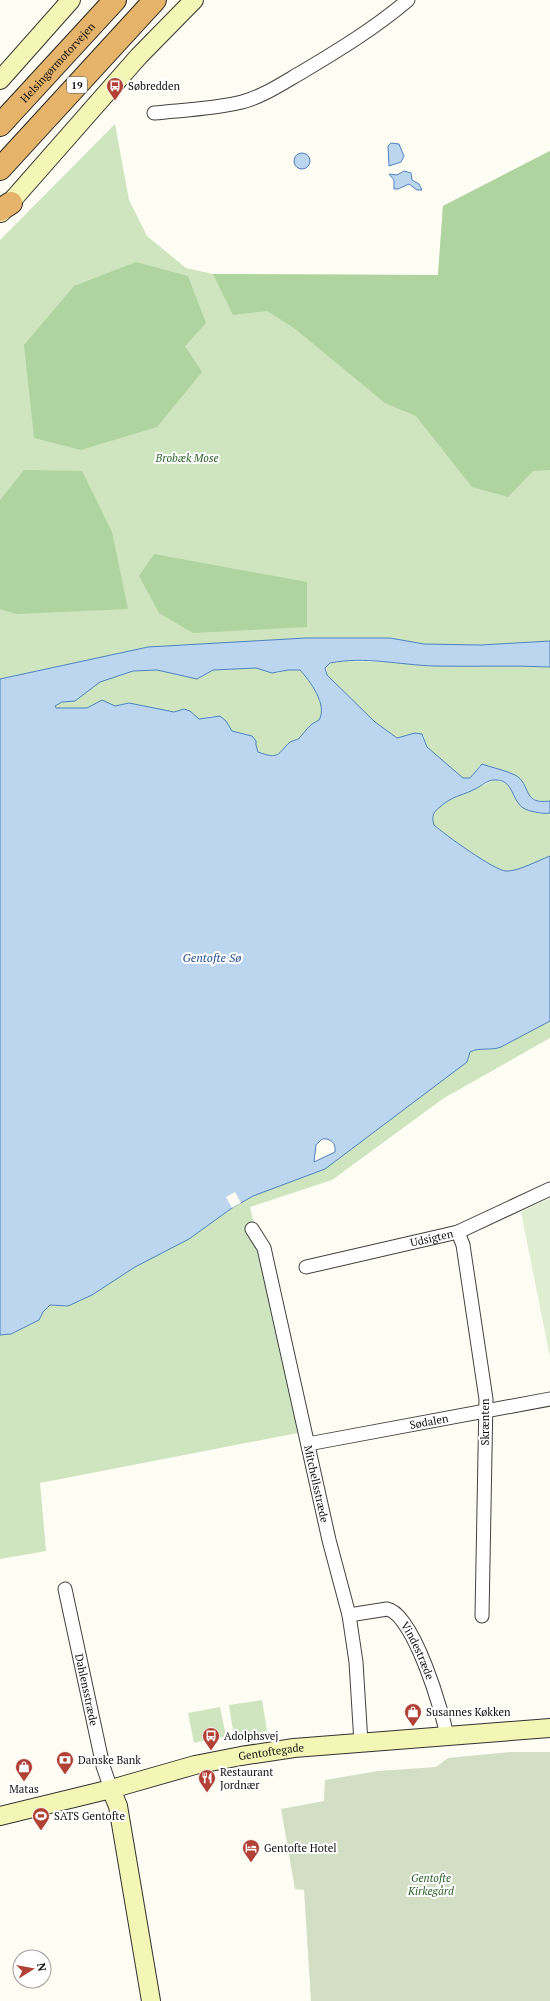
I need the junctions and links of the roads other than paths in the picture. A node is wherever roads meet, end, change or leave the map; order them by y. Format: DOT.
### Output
graph roads {
  1 [pos="71,0"];
  2 [pos="115,0"];
  3 [pos="155,0"];
  4 [pos="194,0"];
  5 [pos="408,0"];
  6 [pos="0,80"];
  7 [pos="154,112"];
  8 [pos="0,125"];
  9 [pos="0,169"];
  10 [pos="4,209"];
  11 [pos="550,1189"];
  12 [pos="252,1229"];
  13 [pos="458,1232"];
  14 [pos="306,1267"];
  15 [pos="550,1399"];
  16 [pos="486,1411"];
  17 [pos="308,1444"];
  18 [pos="65,1589"];
  19 [pos="349,1615"];
  20 [pos="482,1616"];
  21 [pos="550,1728"];
  22 [pos="447,1737"];
  23 [pos="361,1743"];
  24 [pos="111,1789"];
  25 [pos="0,1816"];
  26 [pos="151,2001"];
  1 -- 6 [label="street"];
  2 -- 8 [label="highway, Helsingørmotorvejen"];
  3 -- 9 [label="highway, 19"];
  4 -- 10 [label="street"];
  5 -- 7 [label="street"];
  11 -- 13 [label="street, Udsigten"];
  12 -- 17 [label="street, Mitchellsstræde"];
  13 -- 14 [label="street, Udsigten"];
  13 -- 16 [label="street, Skrænten"];
  15 -- 16 [label="street, Sødalen"];
  16 -- 17 [label="street, Sødalen"];
  16 -- 20 [label="street, Skrænten"];
  17 -- 19 [label="street, Mitchellsstræde"];
  18 -- 24 [label="street, Dahlensstræde"];
  19 -- 22 [label="street, Vindestræde"];
  19 -- 23 [label="street, Mitchellsstræde"];
  21 -- 22 [label="street, Gentoftegade"];
  22 -- 23 [label="street, Gentoftegade"];
  23 -- 24 [label="street, Gentoftegade"];
  24 -- 25 [label="street, Gentoftegade"];
  24 -- 26 [label="street"];
}
